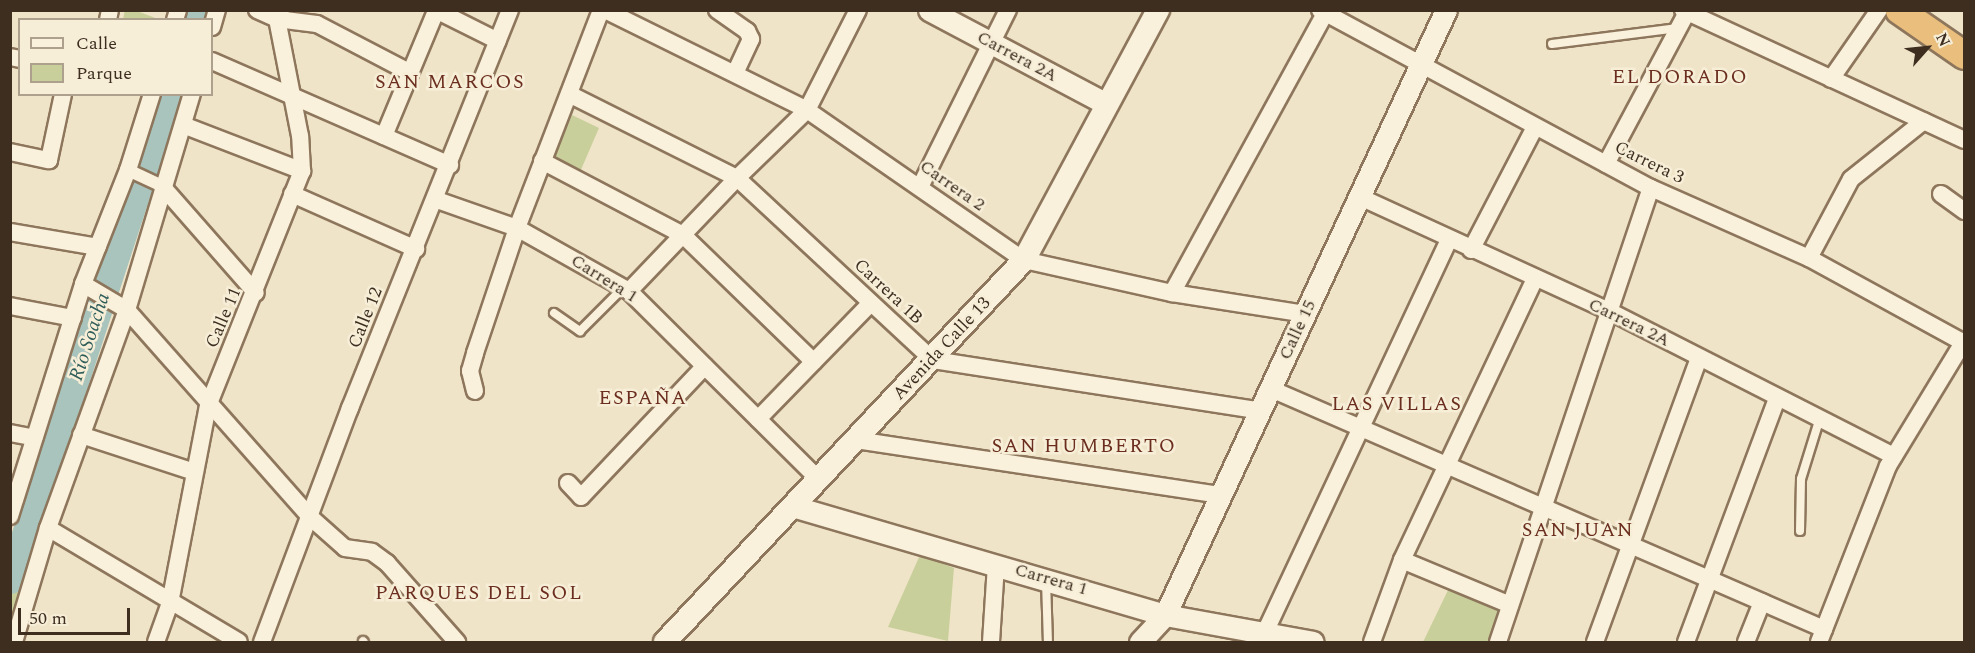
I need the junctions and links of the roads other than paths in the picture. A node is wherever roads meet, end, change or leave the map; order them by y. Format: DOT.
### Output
graph roads {
  1 [pos="257,10"];
  2 [pos="510,10"];
  3 [pos="603,10"];
  4 [pos="717,10"];
  5 [pos="858,10"];
  6 [pos="929,10"];
  7 [pos="1008,10"];
  8 [pos="1158,10"];
  9 [pos="1446,10"];
  10 [pos="1879,10"];
  11 [pos="1899,10"];
  12 [pos="436,11"];
  13 [pos="1325,11"];
  14 [pos="1685,11"];
  15 [pos="279,15"];
  16 [pos="1678,28"];
  17 [pos="498,40"];
  18 [pos="991,43"];
  19 [pos="1552,44"];
  20 [pos="1965,55"];
  21 [pos="213,61"];
  22 [pos="1423,64"];
  23 [pos="409,72"];
  24 [pos="735,74"];
  25 [pos="1831,79"];
  26 [pos="569,94"];
  27 [pos="63,96"];
  28 [pos="151,96"];
  29 [pos="191,96"];
  30 [pos="293,97"];
  31 [pos="1106,104"];
  32 [pos="807,110"];
  33 [pos="1924,121"];
  34 [pos="183,125"];
  35 [pos="1535,127"];
  36 [pos="384,136"];
  37 [pos="1965,140"];
  38 [pos="10,152"];
  39 [pos="542,161"];
  40 [pos="1606,164"];
  41 [pos="450,165"];
  42 [pos="130,170"];
  43 [pos="302,171"];
  44 [pos="736,178"];
  45 [pos="160,185"];
  46 [pos="920,187"];
  47 [pos="1651,188"];
  48 [pos="292,194"];
  49 [pos="1941,194"];
  50 [pos="1360,197"];
  51 [pos="437,200"];
  52 [pos="1965,211"];
  53 [pos="517,228"];
  54 [pos="10,232"];
  55 [pos="683,235"];
  56 [pos="1449,239"];
  57 [pos="98,247"];
  58 [pos="416,249"];
  59 [pos="1471,250"];
  60 [pos="1809,258"];
  61 [pos="1024,260"];
  62 [pos="1535,279"];
  63 [pos="83,284"];
  64 [pos="626,289"];
  65 [pos="256,293"];
  66 [pos="1172,293"];
  67 [pos="871,303"];
  68 [pos="10,306"];
  69 [pos="127,310"];
  70 [pos="1610,312"];
  71 [pos="554,313"];
  72 [pos="1306,314"];
  73 [pos="73,318"];
  74 [pos="1964,342"];
  75 [pos="1699,358"];
  76 [pos="933,360"];
  77 [pos="814,362"];
  78 [pos="705,366"];
  79 [pos="1270,389"];
  80 [pos="475,391"];
  81 [pos="1777,399"];
  82 [pos="208,406"];
  83 [pos="1261,411"];
  84 [pos="758,419"];
  85 [pos="1819,421"];
  86 [pos="1361,428"];
  87 [pos="10,433"];
  88 [pos="81,435"];
  89 [pos="35,438"];
  90 [pos="856,440"];
  91 [pos="1894,456"];
  92 [pos="1444,467"];
  93 [pos="194,472"];
  94 [pos="818,479"];
  95 [pos="568,483"];
  96 [pos="1221,495"];
  97 [pos="792,506"];
  98 [pos="1544,508"];
  99 [pos="11,512"];
  100 [pos="309,516"];
  101 [pos="48,528"];
  102 [pos="1800,531"];
  103 [pos="1629,544"];
  104 [pos="1402,560"];
  105 [pos="996,564"];
  106 [pos="1046,578"];
  107 [pos="1709,579"];
  108 [pos="1762,602"];
  109 [pos="170,603"];
  110 [pos="1510,605"];
  111 [pos="1165,615"];
  112 [pos="1821,636"];
  113 [pos="1259,638"];
  114 [pos="15,639"];
  115 [pos="156,642"];
  116 [pos="239,642"];
  117 [pos="262,642"];
  118 [pos="457,642"];
  119 [pos="665,642"];
  120 [pos="991,642"];
  121 [pos="1048,642"];
  122 [pos="1140,642"];
  123 [pos="1313,642"];
  124 [pos="1372,642"];
  125 [pos="1498,642"];
  126 [pos="1595,642"];
  127 [pos="1686,642"];
  128 [pos="1746,642"];
  1 -- 15 [label="street"];
  2 -- 17 [label="street, Calle 12"];
  3 -- 24 [label="street, Carrera 2"];
  3 -- 26 [label="street"];
  4 -- 24 [label="street"];
  5 -- 32 [label="street"];
  6 -- 18 [label="street, Carrera 2A"];
  7 -- 18 [label="street"];
  8 -- 31 [label="main road, Avenida Calle 13"];
  9 -- 22 [label="street, Calle 15"];
  10 -- 25 [label="street"];
  11 -- 20 [label="highway"];
  12 -- 17 [label="street"];
  12 -- 23 [label="street"];
  13 -- 22 [label="street, Carrera 3"];
  13 -- 66 [label="street"];
  14 -- 16 [label="street"];
  14 -- 25 [label="street"];
  15 -- 23 [label="street"];
  15 -- 30 [label="street"];
  16 -- 19 [label="lane"];
  16 -- 40 [label="street"];
  17 -- 41 [label="street, Calle 12"];
  18 -- 31 [label="street, Carrera 2A"];
  18 -- 46 [label="street"];
  21 -- 30 [label="street"];
  22 -- 35 [label="street, Carrera 3"];
  22 -- 50 [label="street, Calle 15"];
  23 -- 36 [label="street"];
  24 -- 32 [label="street, Carrera 2"];
  25 -- 33 [label="street"];
  26 -- 39 [label="street"];
  26 -- 44 [label="street, Carrera 1B"];
  27 -- 38 [label="street"];
  28 -- 42 [label="street"];
  29 -- 34 [label="street"];
  30 -- 36 [label="street"];
  30 -- 43 [label="street"];
  31 -- 61 [label="main road, Avenida Calle 13"];
  32 -- 44 [label="street"];
  32 -- 46 [label="street, Carrera 2"];
  33 -- 37 [label="street"];
  33 -- 60 [label="street"];
  34 -- 43 [label="street"];
  34 -- 45 [label="street"];
  35 -- 40 [label="street, Carrera 3"];
  35 -- 59 [label="street"];
  36 -- 41 [label="street"];
  39 -- 53 [label="street"];
  39 -- 55 [label="street"];
  40 -- 47 [label="street, Carrera 3"];
  41 -- 51 [label="street, Calle 12"];
  42 -- 45 [label="street"];
  42 -- 57 [label="street"];
  43 -- 48 [label="street, Calle 11"];
  44 -- 55 [label="street"];
  44 -- 67 [label="street, Carrera 1B"];
  45 -- 65 [label="street"];
  45 -- 69 [label="street"];
  46 -- 61 [label="street, Carrera 2"];
  47 -- 60 [label="street, Carrera 3"];
  47 -- 70 [label="street"];
  48 -- 58 [label="street"];
  48 -- 65 [label="street, Calle 11"];
  49 -- 52 [label="street"];
  50 -- 56 [label="street, Carrera 2A"];
  50 -- 72 [label="street, Calle 15"];
  51 -- 53 [label="street, Carrera 1"];
  51 -- 58 [label="street, Calle 12"];
  53 -- 64 [label="street, Carrera 1"];
  53 -- 80 [label="street"];
  54 -- 57 [label="street"];
  55 -- 64 [label="street"];
  55 -- 77 [label="street"];
  56 -- 59 [label="street, Carrera 2A"];
  56 -- 86 [label="street"];
  57 -- 63 [label="street"];
  58 -- 100 [label="street, Calle 12"];
  59 -- 62 [label="street, Carrera 2A"];
  60 -- 74 [label="street, Carrera 3"];
  61 -- 66 [label="street, Carrera 2"];
  61 -- 76 [label="main road, Avenida Calle 13"];
  62 -- 70 [label="street, Carrera 2A"];
  62 -- 92 [label="street"];
  63 -- 69 [label="street"];
  63 -- 73 [label="street"];
  64 -- 71 [label="lane"];
  64 -- 78 [label="street, Carrera 1"];
  65 -- 82 [label="street, Calle 11"];
  66 -- 72 [label="street, Carrera 2"];
  67 -- 76 [label="street, Carrera 1B"];
  67 -- 77 [label="street"];
  68 -- 73 [label="street"];
  69 -- 82 [label="street"];
  69 -- 88 [label="street"];
  70 -- 75 [label="street, Carrera 2A"];
  70 -- 98 [label="street"];
  72 -- 79 [label="street, Calle 15"];
  73 -- 89 [label="street"];
  74 -- 91 [label="street"];
  75 -- 81 [label="street, Carrera 2A"];
  75 -- 103 [label="street"];
  76 -- 83 [label="street"];
  76 -- 90 [label="main road, Avenida Calle 13"];
  77 -- 84 [label="street"];
  78 -- 84 [label="street, Carrera 1"];
  78 -- 95 [label="street"];
  79 -- 83 [label="street, Calle 15"];
  79 -- 86 [label="street"];
  81 -- 85 [label="street, Carrera 2A"];
  81 -- 107 [label="street"];
  82 -- 93 [label="street, Calle 11"];
  82 -- 100 [label="street"];
  83 -- 96 [label="street, Calle 15"];
  84 -- 94 [label="street, Carrera 1"];
  85 -- 91 [label="street, Carrera 2A"];
  85 -- 102 [label="lane"];
  86 -- 92 [label="street"];
  86 -- 113 [label="street"];
  87 -- 89 [label="street"];
  88 -- 93 [label="street"];
  88 -- 101 [label="street"];
  89 -- 99 [label="street"];
  90 -- 94 [label="main road, Avenida Calle 13"];
  90 -- 96 [label="street"];
  91 -- 112 [label="street"];
  92 -- 98 [label="street"];
  92 -- 104 [label="street"];
  93 -- 109 [label="street, Calle 11"];
  94 -- 97 [label="main road, Avenida Calle 13"];
  96 -- 111 [label="street, Calle 15"];
  97 -- 105 [label="street, Carrera 1"];
  97 -- 119 [label="main road, Avenida Calle 13"];
  98 -- 103 [label="street"];
  98 -- 110 [label="street"];
  100 -- 117 [label="street, Calle 12"];
  100 -- 118 [label="street"];
  101 -- 109 [label="street"];
  101 -- 114 [label="street"];
  103 -- 107 [label="street"];
  103 -- 126 [label="street"];
  104 -- 110 [label="street"];
  104 -- 124 [label="street"];
  105 -- 106 [label="street, Carrera 1"];
  105 -- 120 [label="street"];
  106 -- 111 [label="street, Carrera 1"];
  106 -- 121 [label="lane"];
  107 -- 108 [label="street"];
  107 -- 127 [label="street"];
  108 -- 112 [label="street"];
  108 -- 128 [label="street"];
  109 -- 115 [label="street, Calle 11"];
  109 -- 116 [label="street"];
  110 -- 125 [label="street"];
  111 -- 113 [label="street, Carrera 1"];
  111 -- 122 [label="street, Calle 15"];
  113 -- 123 [label="street, Carrera 1"];
}
